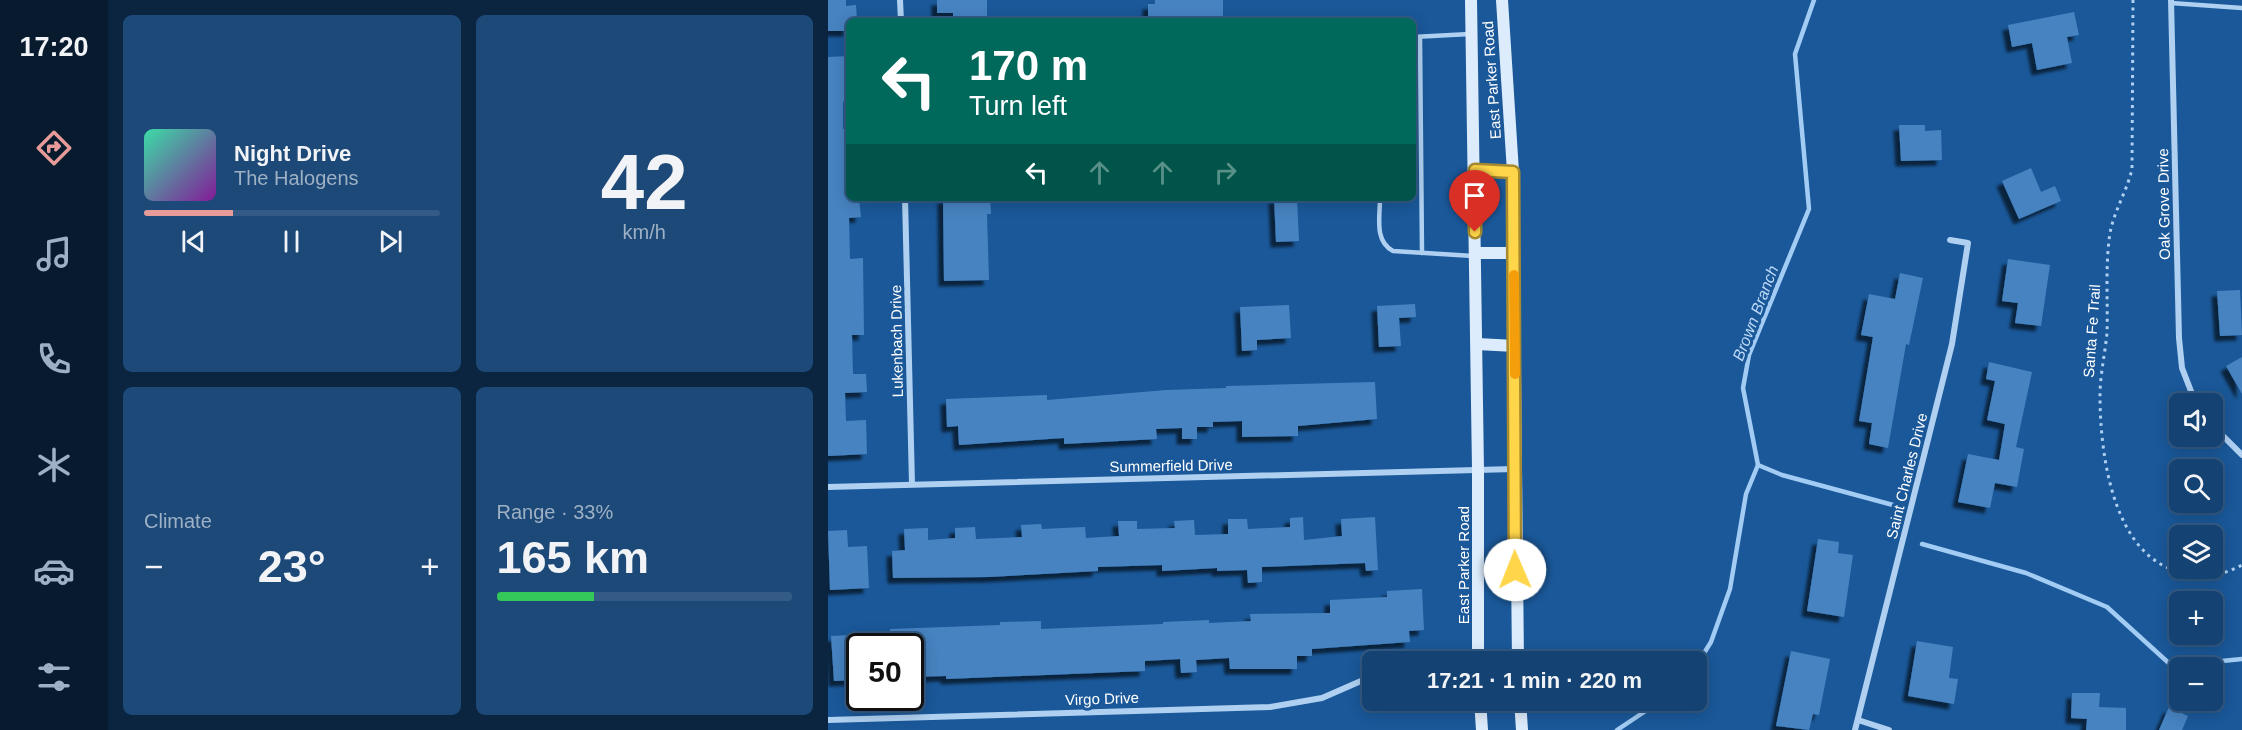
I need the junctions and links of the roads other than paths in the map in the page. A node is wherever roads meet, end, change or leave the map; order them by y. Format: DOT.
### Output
graph roads {
  1 [pos="900,0"];
  2 [pos="1471,0"];
  3 [pos="1502,0"];
  4 [pos="2171,1"];
  5 [pos="2242,8"];
  6 [pos="901,18"];
  7 [pos="1472,33"];
  8 [pos="1420,37"];
  9 [pos="1416,38"];
  10 [pos="1475,170"];
  11 [pos="1513,172"];
  12 [pos="905,201"];
  13 [pos="1380,201"];
  14 [pos="1950,240"];
  15 [pos="1422,253"];
  16 [pos="1514,253"];
  17 [pos="1476,255"];
  18 [pos="1477,344"];
  19 [pos="1515,346"];
  20 [pos="2192,393"];
  21 [pos="2223,436"];
  22 [pos="2242,455"];
  23 [pos="1514,469"];
  24 [pos="1478,471"];
  25 [pos="912,484"];
  26 [pos="828,487"];
  27 [pos="1478,651"];
  28 [pos="1518,651"];
  29 [pos="1362,681"];
  30 [pos="1481,711"];
  31 [pos="1521,711"];
  32 [pos="828,720"];
  33 [pos="1858,720"];
  34 [pos="1482,730"];
  35 [pos="1522,730"];
  36 [pos="1855,730"];
  37 [pos="1889,730"];
  1 -- 6 [label="street"];
  2 -- 7 [label="main road, East Parker Road"];
  3 -- 11 [label="main road, East Parker Road"];
  4 -- 5 [label="lane"];
  4 -- 20 [label="street, Oak Grove Drive"];
  7 -- 8 [label="lane"];
  7 -- 10 [label="main road, East Parker Road"];
  8 -- 9 [label="lane"];
  8 -- 15 [label="lane"];
  10 -- 11 [label="main road"];
  10 -- 17 [label="main road, East Parker Road"];
  11 -- 16 [label="main road, East Parker Road"];
  12 -- 25 [label="street, Lukenbach Drive"];
  13 -- 15 [label="lane"];
  14 -- 33 [label="street, Saint Charles Drive"];
  15 -- 17 [label="lane"];
  16 -- 17 [label="main road"];
  16 -- 19 [label="main road, East Parker Road"];
  17 -- 18 [label="main road, East Parker Road"];
  18 -- 19 [label="main road"];
  18 -- 24 [label="main road, East Parker Road"];
  19 -- 23 [label="main road, East Parker Road"];
  21 -- 22 [label="street"];
  23 -- 24 [label="street, Summerfield Drive"];
  23 -- 28 [label="main road, East Parker Road"];
  24 -- 25 [label="street, Summerfield Drive"];
  24 -- 27 [label="main road, East Parker Road"];
  25 -- 26 [label="street, Summerfield Drive"];
  29 -- 32 [label="street, Virgo Drive"];
  30 -- 34 [label="main road"];
  31 -- 35 [label="main road"];
  33 -- 36 [label="street, Saint Charles Drive"];
  33 -- 37 [label="street"];
}
